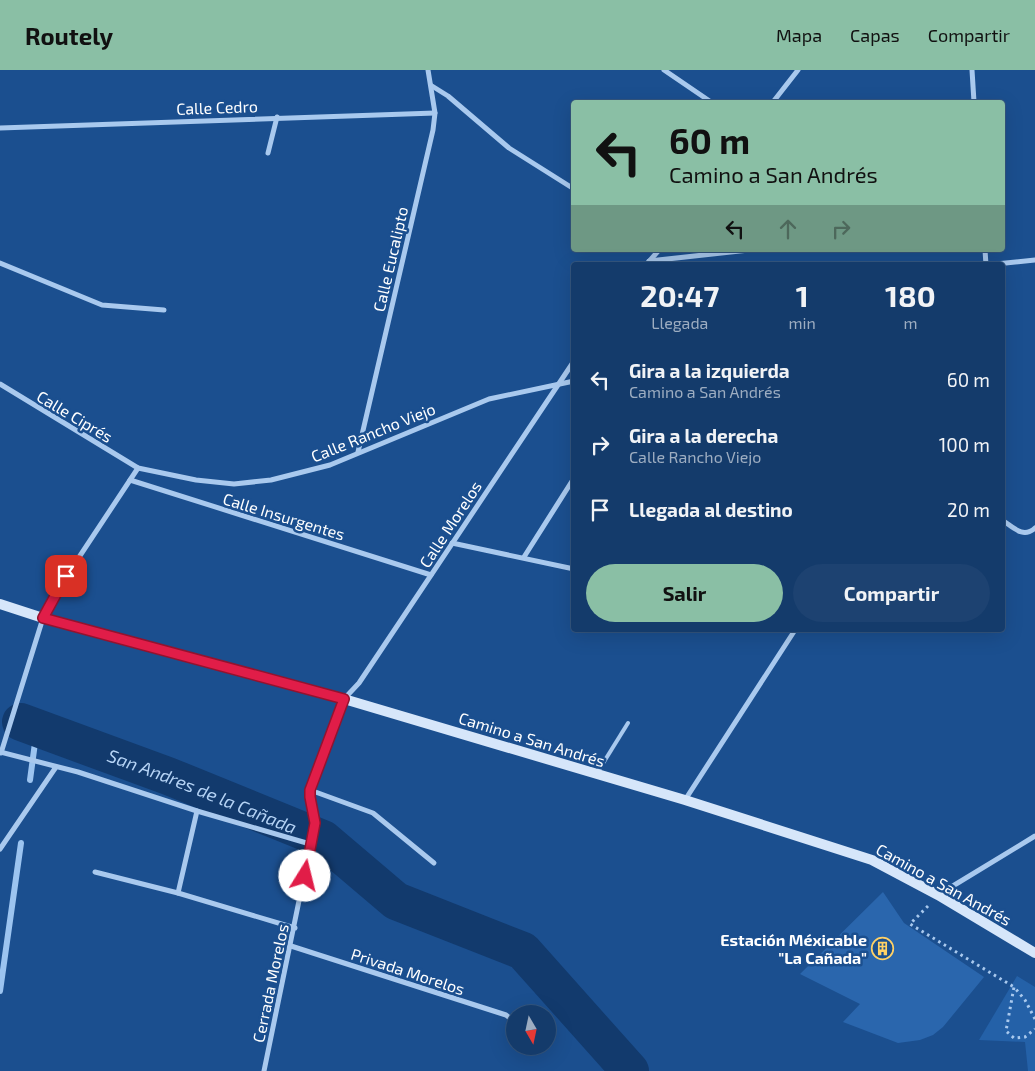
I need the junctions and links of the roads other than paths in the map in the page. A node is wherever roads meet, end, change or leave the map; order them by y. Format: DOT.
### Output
graph roads {
  1 [pos="428,70"];
  2 [pos="664,70"];
  3 [pos="798,70"];
  4 [pos="972,70"];
  5 [pos="432,86"];
  6 [pos="708,100"];
  7 [pos="775,100"];
  8 [pos="974,100"];
  9 [pos="435,113"];
  10 [pos="277,118"];
  11 [pos="0,128"];
  12 [pos="268,153"];
  13 [pos="571,187"];
  14 [pos="657,252"];
  15 [pos="733,252"];
  16 [pos="1035,260"];
  17 [pos="648,262"];
  18 [pos="655,262"];
  19 [pos="0,263"];
  20 [pos="1005,263"];
  21 [pos="164,310"];
  22 [pos="571,365"];
  23 [pos="571,382"];
  24 [pos="0,384"];
  25 [pos="556,384"];
  26 [pos="358,452"];
  27 [pos="138,468"];
  28 [pos="130,480"];
  29 [pos="571,483"];
  30 [pos="1005,522"];
  31 [pos="1035,528"];
  32 [pos="452,543"];
  33 [pos="524,557"];
  34 [pos="571,568"];
  35 [pos="432,575"];
  36 [pos="0,604"];
  37 [pos="43,618"];
  38 [pos="794,632"];
  39 [pos="344,699"];
  40 [pos="628,724"];
  41 [pos="0,752"];
  42 [pos="56,767"];
  43 [pos="596,774"];
  44 [pos="310,790"];
  45 [pos="686,800"];
  46 [pos="197,812"];
  47 [pos="1035,836"];
  48 [pos="310,842"];
  49 [pos="0,849"];
  50 [pos="434,862"];
  51 [pos="95,872"];
  52 [pos="178,893"];
  53 [pos="938,895"];
  54 [pos="295,928"];
  55 [pos="291,946"];
  56 [pos="1035,954"];
  57 [pos="506,1015"];
  58 [pos="264,1071"];
  1 -- 5 [label="street, Calle Eucalipto"];
  2 -- 6 [label="street"];
  3 -- 7 [label="street"];
  4 -- 8 [label="street"];
  5 -- 9 [label="street, Calle Eucalipto"];
  5 -- 13 [label="street"];
  9 -- 10 [label="street, Calle Cedro"];
  9 -- 26 [label="street, Calle Eucalipto"];
  10 -- 11 [label="street, Calle Cedro"];
  10 -- 12 [label="street"];
  14 -- 17 [label="street"];
  15 -- 18 [label="street"];
  16 -- 20 [label="street"];
  19 -- 21 [label="street"];
  22 -- 25 [label="street, Calle Morelos"];
  23 -- 25 [label="street, Calle Rancho Viejo"];
  24 -- 27 [label="street, Calle Ciprés"];
  25 -- 26 [label="street, Calle Rancho Viejo"];
  25 -- 32 [label="street, Calle Morelos"];
  26 -- 27 [label="street, Calle Rancho Viejo"];
  27 -- 28 [label="street"];
  28 -- 35 [label="street, Calle Insurgentes"];
  28 -- 37 [label="street"];
  29 -- 33 [label="street"];
  30 -- 31 [label="street"];
  32 -- 33 [label="street"];
  32 -- 35 [label="street, Calle Morelos"];
  33 -- 34 [label="street"];
  35 -- 39 [label="street, Calle Morelos"];
  36 -- 37 [label="street, Camino a San Andrés"];
  37 -- 39 [label="street, Camino a San Andrés"];
  37 -- 41 [label="street"];
  38 -- 45 [label="street"];
  39 -- 43 [label="street, Camino a San Andrés"];
  39 -- 44 [label="street, Cerrada Morelos"];
  40 -- 43 [label="lane"];
  41 -- 42 [label="street"];
  42 -- 46 [label="street"];
  42 -- 49 [label="street"];
  43 -- 45 [label="street, Camino a San Andrés"];
  44 -- 48 [label="street, Cerrada Morelos"];
  44 -- 50 [label="street"];
  45 -- 53 [label="street, Camino a San Andrés"];
  46 -- 48 [label="street"];
  46 -- 52 [label="street"];
  47 -- 53 [label="street"];
  48 -- 54 [label="street, Cerrada Morelos"];
  51 -- 52 [label="street"];
  52 -- 54 [label="street"];
  53 -- 56 [label="street, Camino a San Andrés"];
  54 -- 55 [label="street, Cerrada Morelos"];
  55 -- 57 [label="street, Privada Morelos"];
  55 -- 58 [label="street, Cerrada Morelos"];
}
